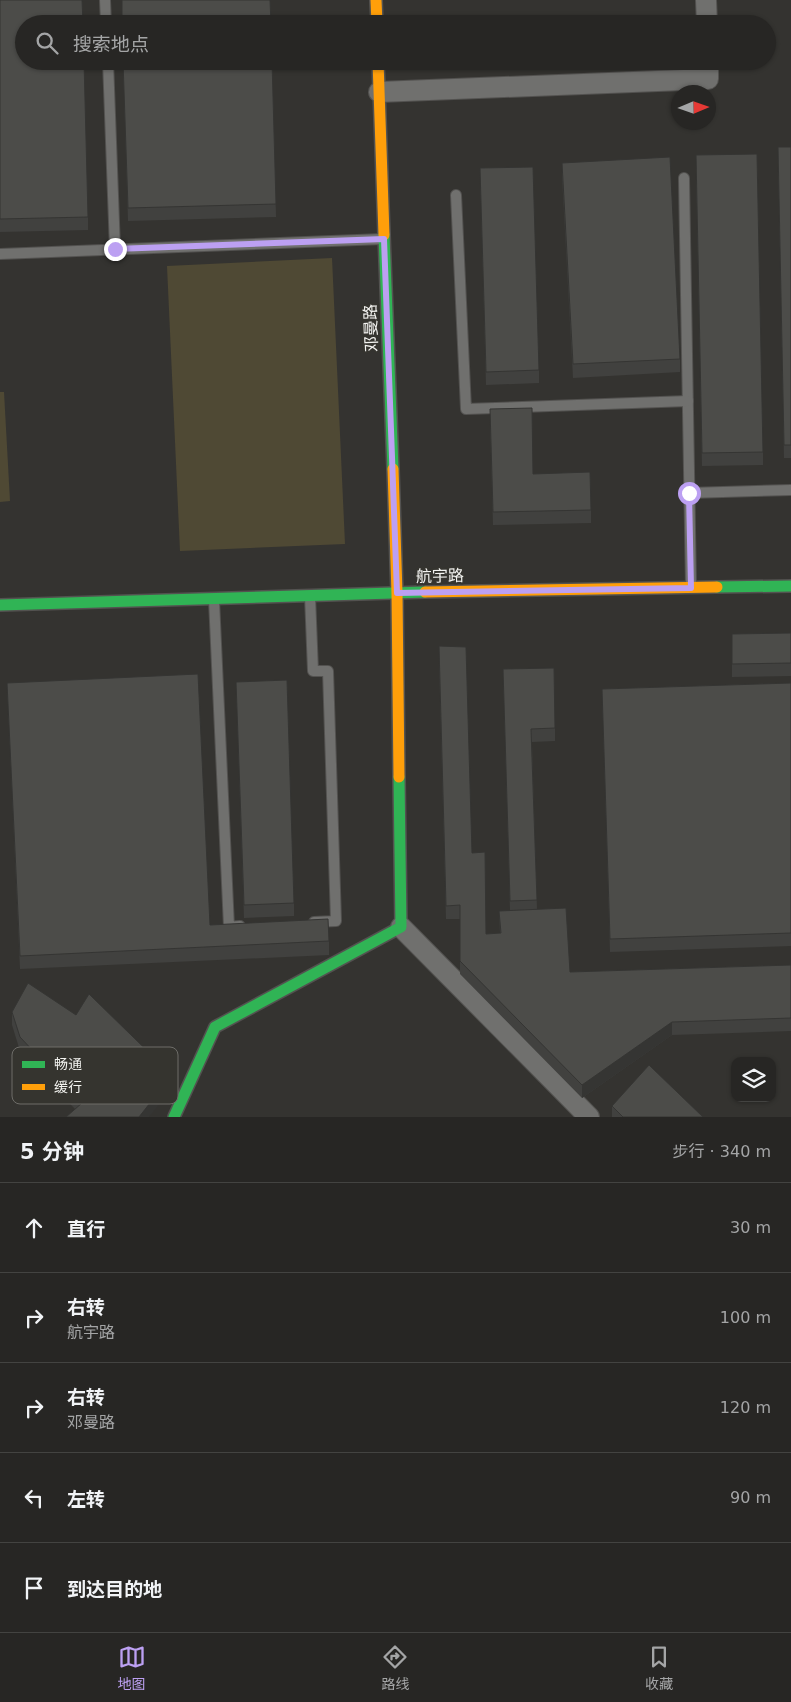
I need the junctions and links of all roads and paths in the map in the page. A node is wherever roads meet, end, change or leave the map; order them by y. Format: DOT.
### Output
graph roads {
  1 [pos="105,0"];
  2 [pos="376,0"];
  3 [pos="706,0"];
  4 [pos="106,15"];
  5 [pos="377,15"];
  6 [pos="707,15"];
  7 [pos="108,70"];
  8 [pos="378,70"];
  9 [pos="708,70"];
  10 [pos="379,92"];
  11 [pos="684,178"];
  12 [pos="456,195"];
  13 [pos="384,239"];
  14 [pos="115,249"];
  15 [pos="0,254"];
  16 [pos="688,400"];
  17 [pos="791,490"];
  18 [pos="689,493"];
  19 [pos="791,586"];
  20 [pos="691,588"];
  21 [pos="397,593"];
  22 [pos="310,596"];
  23 [pos="214,599"];
  24 [pos="0,605"];
  25 [pos="307,922"];
  26 [pos="249,926"];
  27 [pos="401,927"];
  28 [pos="174,1117"];
  29 [pos="589,1117"];
  1 -- 4 [label="lane"];
  2 -- 5 [label="street"];
  3 -- 6 [label="street"];
  7 -- 14 [label="lane"];
  8 -- 10 [label="street, 邓曼路"];
  9 -- 10 [label="street"];
  10 -- 13 [label="street, 邓曼路"];
  11 -- 16 [label="lane"];
  12 -- 16 [label="lane"];
  13 -- 14 [label="lane"];
  13 -- 21 [label="street, 邓曼路"];
  14 -- 15 [label="lane"];
  16 -- 18 [label="lane"];
  17 -- 18 [label="lane"];
  18 -- 20 [label="lane"];
  19 -- 20 [label="street, 航宇路"];
  20 -- 21 [label="street, 航宇路"];
  21 -- 22 [label="street, 航宇路"];
  21 -- 27 [label="street, 邓曼路"];
  22 -- 23 [label="street, 航宇路"];
  22 -- 25 [label="lane"];
  23 -- 24 [label="street, 航宇路"];
  23 -- 26 [label="lane"];
  27 -- 28 [label="street"];
  27 -- 29 [label="street"];
}
